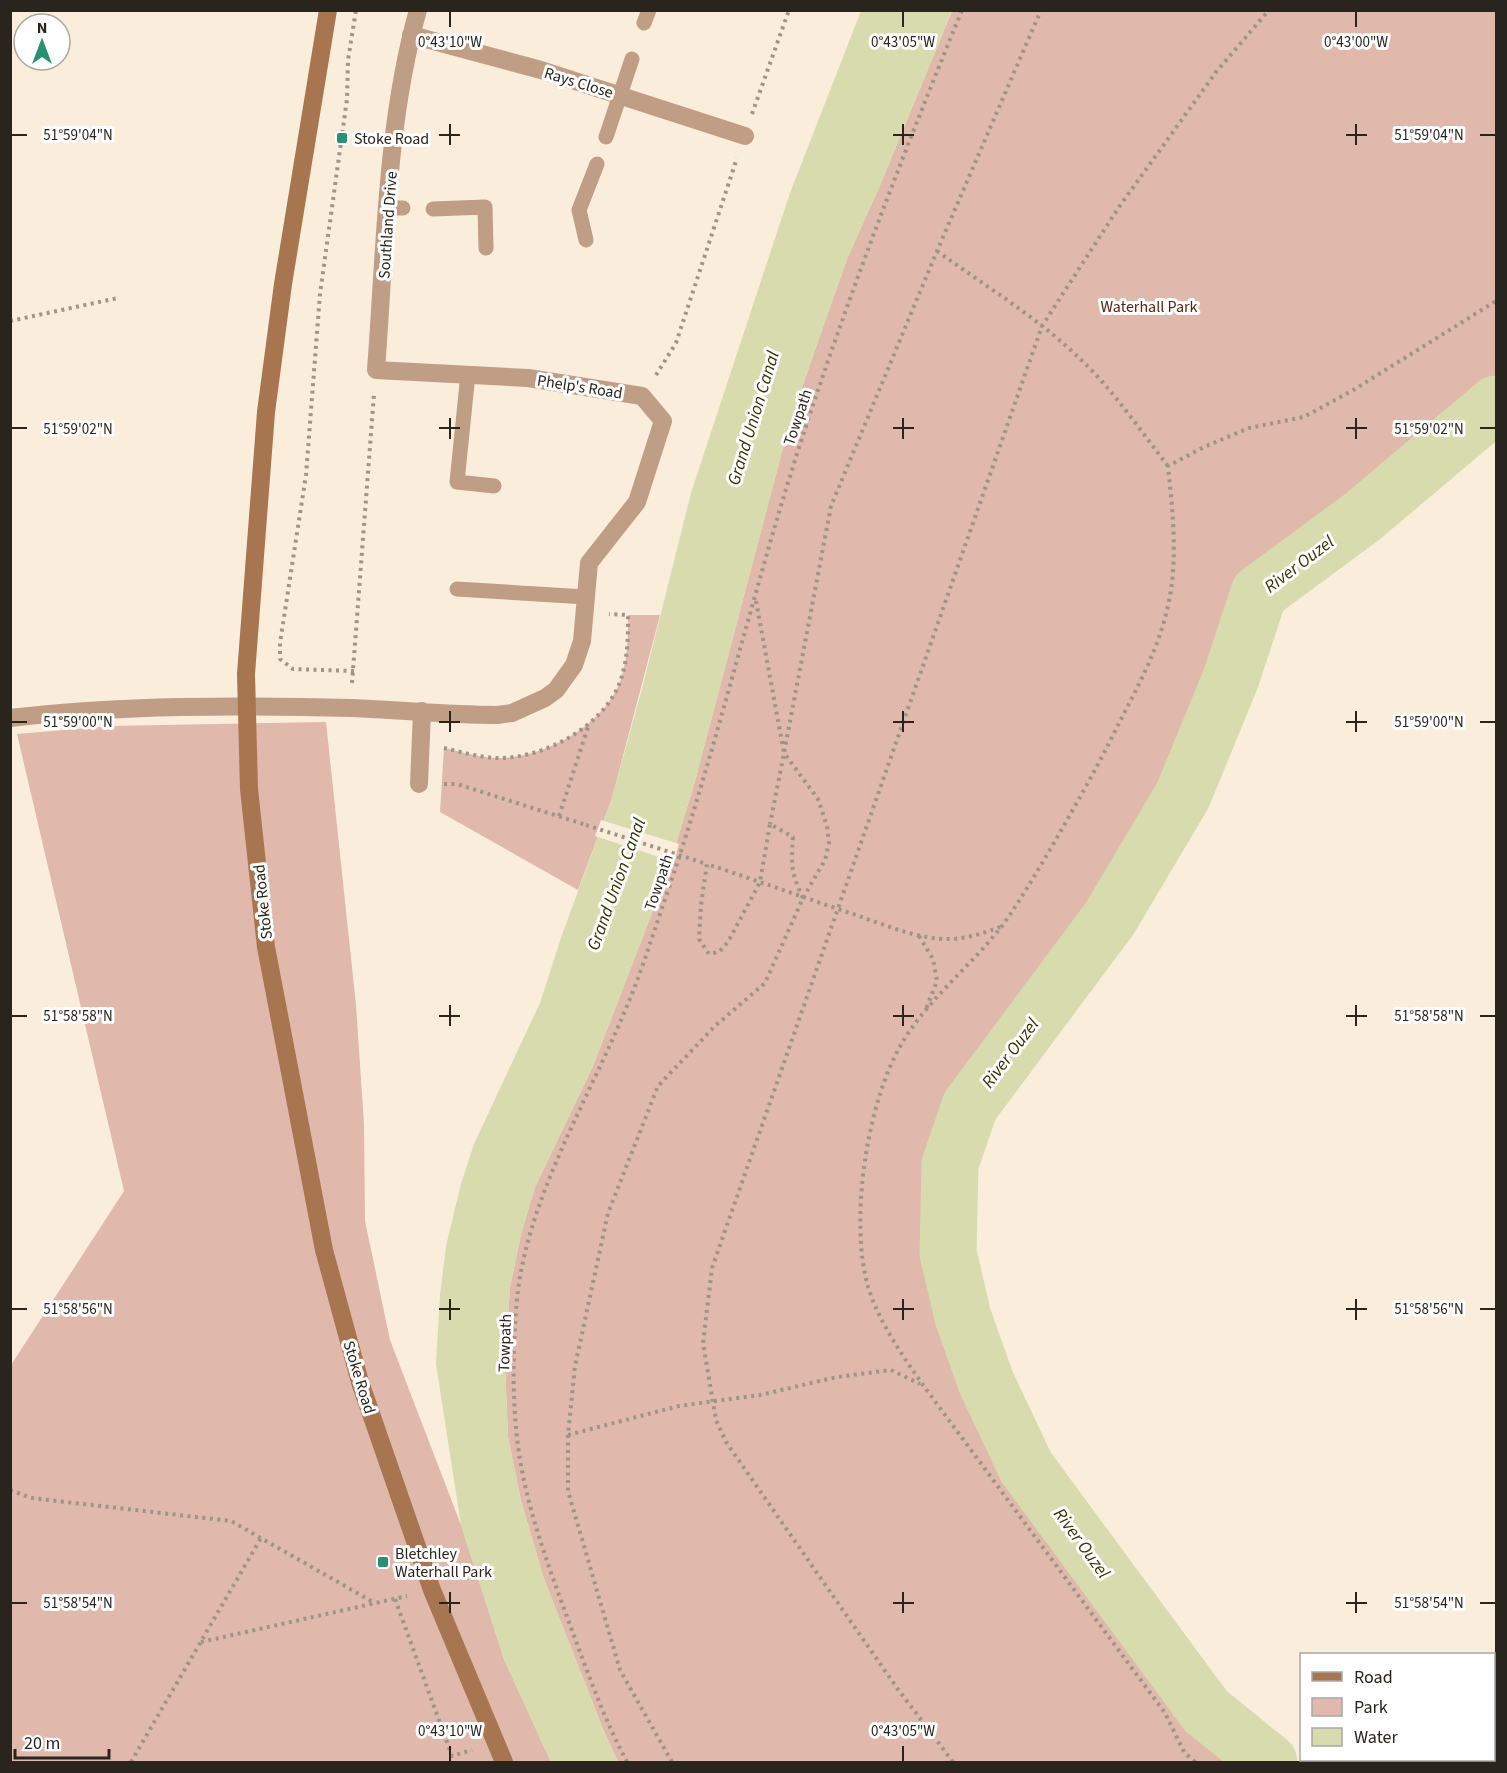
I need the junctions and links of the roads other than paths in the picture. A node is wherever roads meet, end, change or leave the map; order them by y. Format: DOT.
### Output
graph roads {
  1 [pos="328,10"];
  2 [pos="418,10"];
  3 [pos="411,35"];
  4 [pos="633,59"];
  5 [pos="621,94"];
  6 [pos="745,136"];
  7 [pos="606,137"];
  8 [pos="597,164"];
  9 [pos="433,208"];
  10 [pos="586,240"];
  11 [pos="486,248"];
  12 [pos="376,370"];
  13 [pos="468,374"];
  14 [pos="494,486"];
  15 [pos="457,589"];
  16 [pos="586,597"];
  17 [pos="246,707"];
  18 [pos="422,711"];
  19 [pos="10,718"];
  20 [pos="419,784"];
  21 [pos="504,1762"];
  1 -- 17 [label="street, Stoke Road"];
  2 -- 3 [label="street, Southland Drive"];
  3 -- 5 [label="street, Rays Close"];
  3 -- 12 [label="street, Southland Drive"];
  4 -- 5 [label="lane"];
  5 -- 6 [label="street, Rays Close"];
  5 -- 7 [label="lane"];
  8 -- 10 [label="lane"];
  9 -- 11 [label="lane"];
  12 -- 13 [label="street, Phelp's Road"];
  13 -- 14 [label="lane"];
  13 -- 16 [label="street, Phelp's Road"];
  15 -- 16 [label="lane"];
  16 -- 18 [label="street, Phelp's Road"];
  17 -- 18 [label="street, Phelp's Road"];
  17 -- 19 [label="street, Phelp's Road"];
  17 -- 21 [label="street, Stoke Road"];
  18 -- 20 [label="street"];
}
